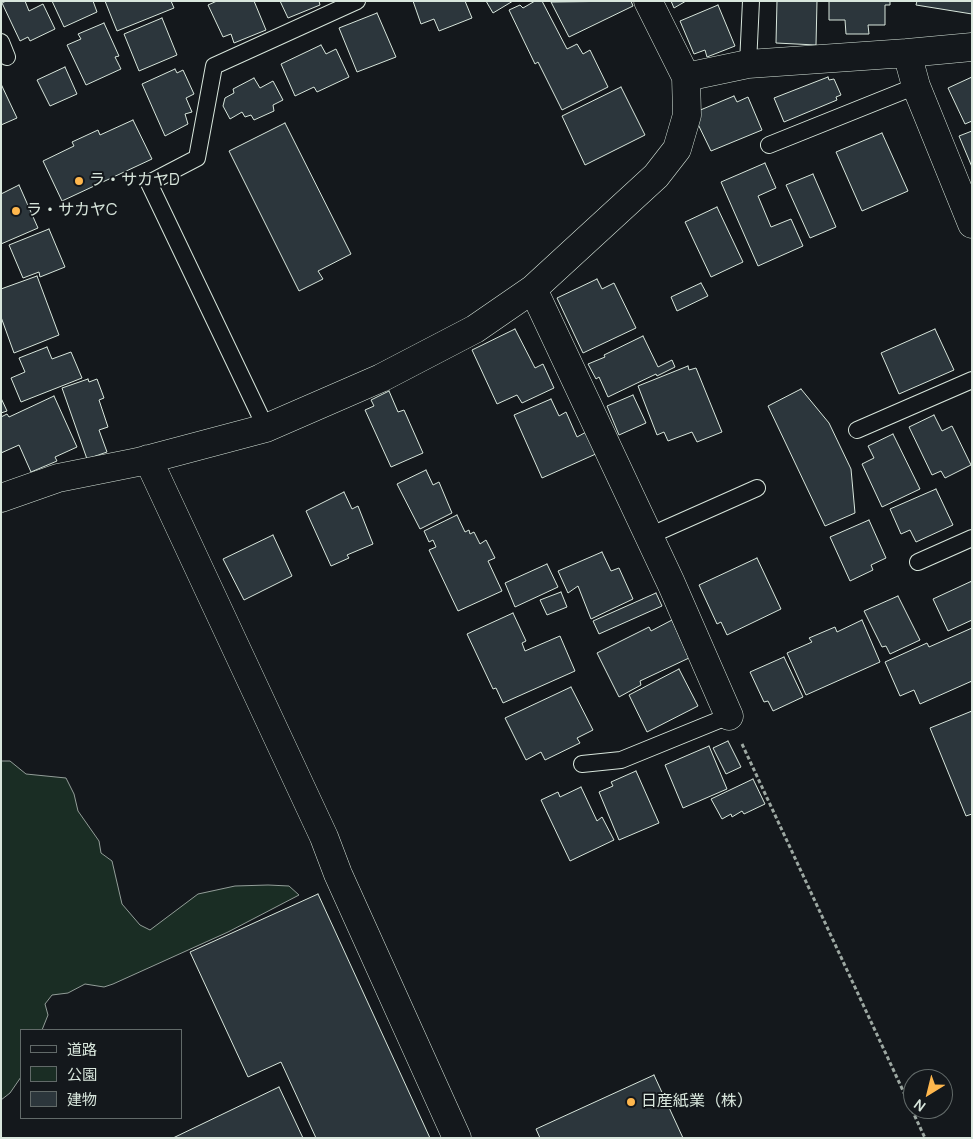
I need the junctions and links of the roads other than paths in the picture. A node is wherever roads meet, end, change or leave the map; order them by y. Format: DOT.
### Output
graph roads {
  1 [pos="357,1"];
  2 [pos="648,1"];
  3 [pos="751,1"];
  4 [pos="972,47"];
  5 [pos="907,53"];
  6 [pos="748,64"];
  7 [pos="686,77"];
  8 [pos="916,86"];
  9 [pos="769,145"];
  10 [pos="972,224"];
  11 [pos="533,289"];
  12 [pos="972,380"];
  13 [pos="266,428"];
  14 [pos="857,430"];
  15 [pos="148,458"];
  16 [pos="757,488"];
  17 [pos="1,498"];
  18 [pos="649,536"];
  19 [pos="972,538"];
  20 [pos="918,562"];
  21 [pos="729,716"];
  22 [pos="582,764"];
  23 [pos="457,1138"];
  1 -- 13 [label="lane"];
  2 -- 7 [label="street"];
  3 -- 6 [label="lane"];
  4 -- 5 [label="street"];
  5 -- 6 [label="street"];
  5 -- 8 [label="street"];
  6 -- 7 [label="street"];
  7 -- 11 [label="street"];
  8 -- 9 [label="lane"];
  8 -- 10 [label="street"];
  11 -- 13 [label="street"];
  11 -- 18 [label="street"];
  12 -- 14 [label="lane"];
  13 -- 15 [label="street"];
  15 -- 17 [label="street"];
  15 -- 23 [label="street"];
  16 -- 18 [label="lane"];
  18 -- 21 [label="street"];
  19 -- 20 [label="lane"];
  21 -- 22 [label="lane"];
}
